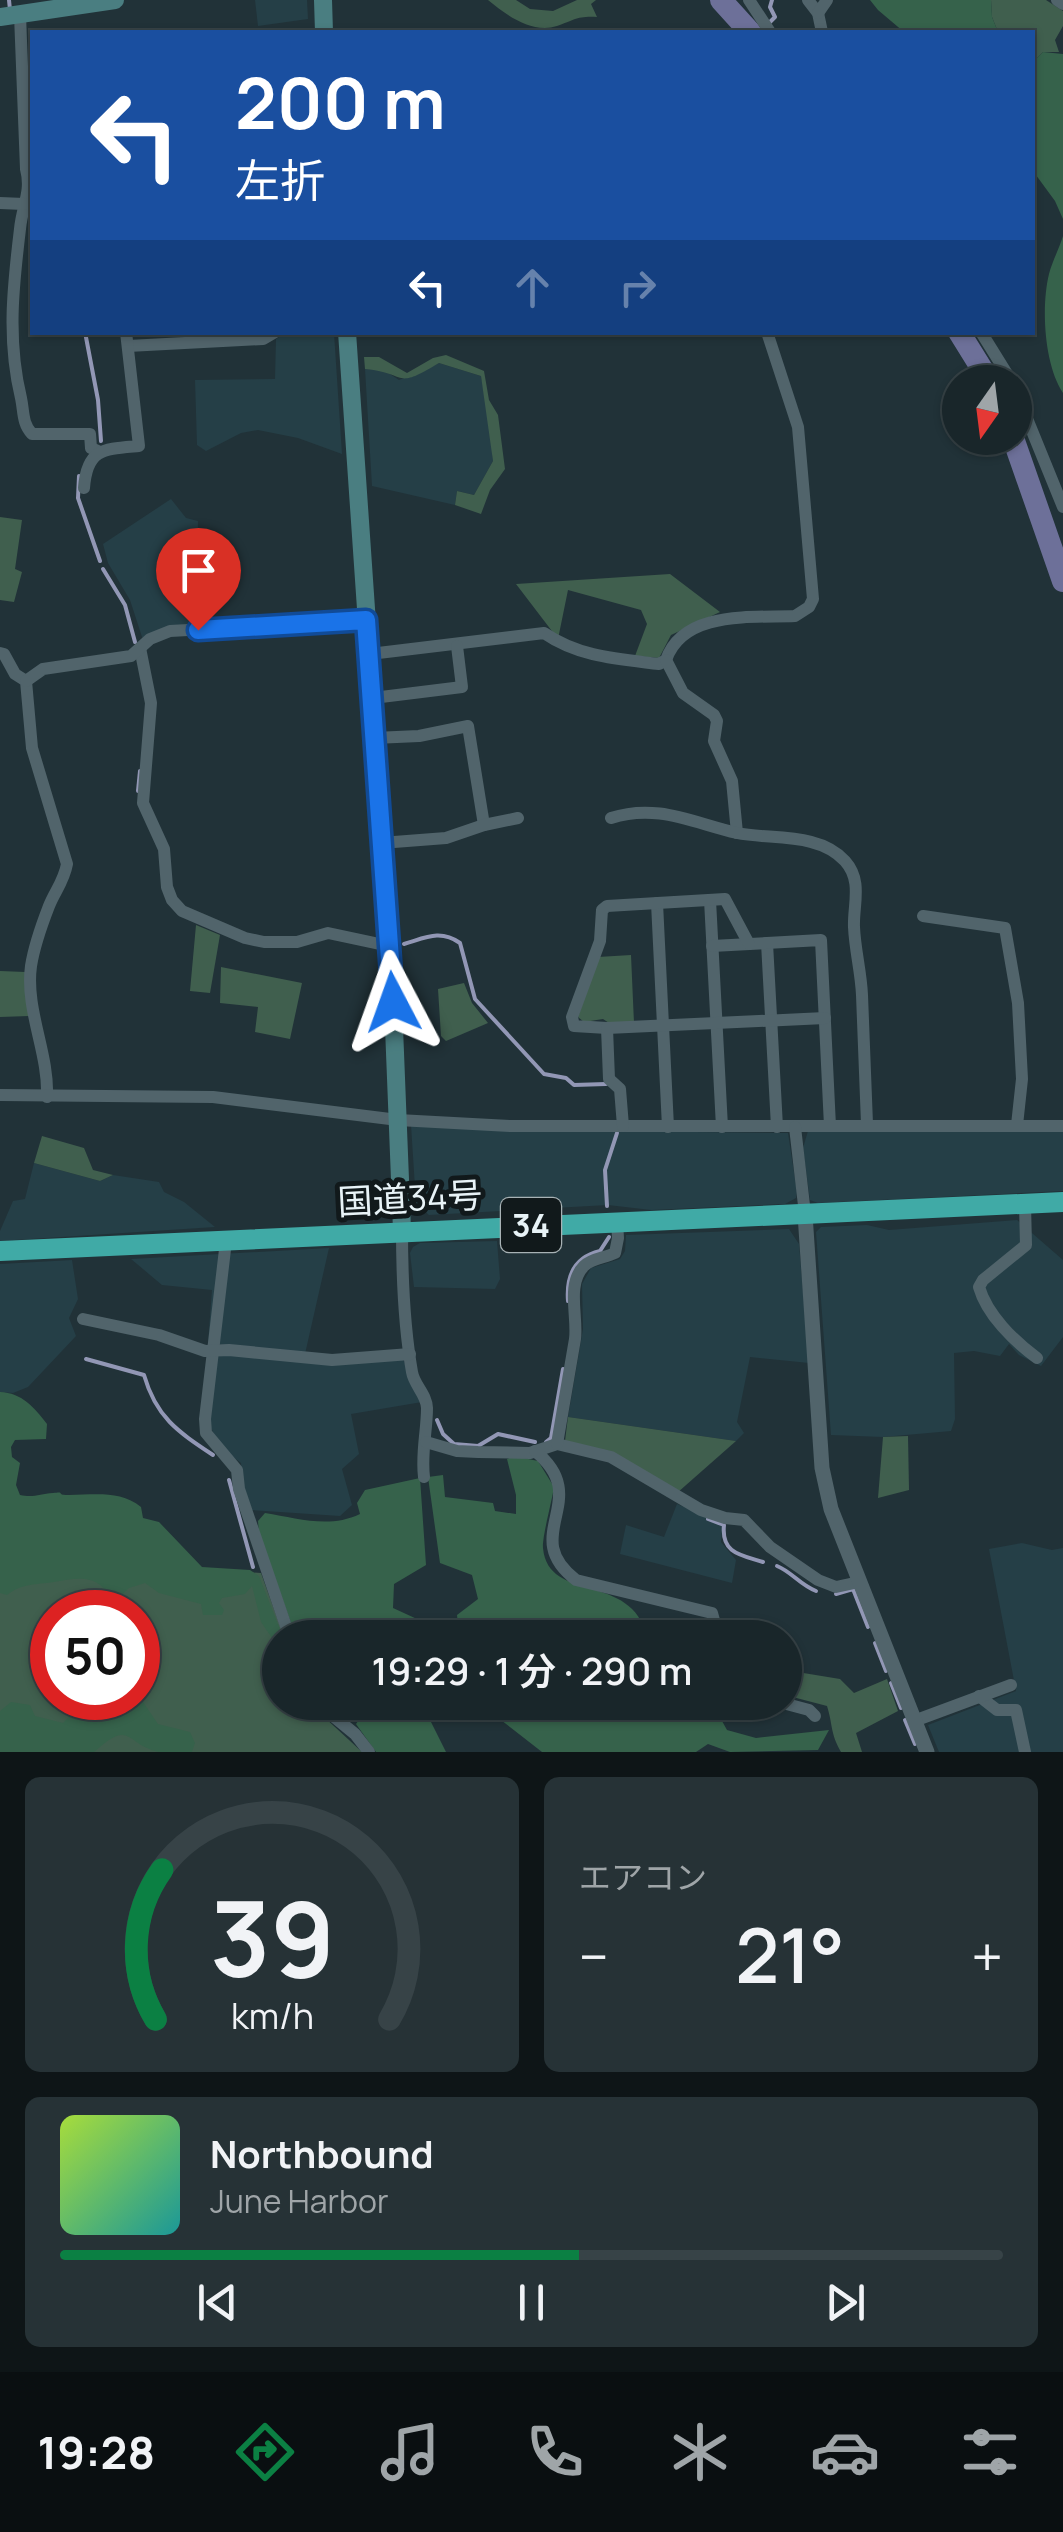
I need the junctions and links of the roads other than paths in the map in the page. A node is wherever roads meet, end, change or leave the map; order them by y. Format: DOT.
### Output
graph roads {
  1 [pos="115,0"];
  2 [pos="323,0"];
  3 [pos="748,0"];
  4 [pos="808,0"];
  5 [pos="822,6"];
  6 [pos="20,15"];
  7 [pos="0,17"];
  8 [pos="324,30"];
  9 [pos="769,30"];
  10 [pos="29,148"];
  11 [pos="30,183"];
  12 [pos="30,189"];
  13 [pos="0,203"];
  14 [pos="24,204"];
  15 [pos="269,335"];
  16 [pos="347,335"];
  17 [pos="768,335"];
  18 [pos="983,335"];
  19 [pos="127,339"];
  20 [pos="1001,365"];
  21 [pos="1032,430"];
  22 [pos="100,452"];
  23 [pos="84,488"];
  24 [pos="1063,507"];
  25 [pos="366,620"];
  26 [pos="457,646"];
  27 [pos="140,648"];
  28 [pos="0,653"];
  29 [pos="370,654"];
  30 [pos="666,660"];
  31 [pos="26,681"];
  32 [pos="374,698"];
  33 [pos="374,738"];
  34 [pos="518,818"];
  35 [pos="610,818"];
  36 [pos="484,825"];
  37 [pos="736,832"];
  38 [pos="382,843"];
  39 [pos="710,900"];
  40 [pos="657,903"];
  41 [pos="923,916"];
  42 [pos="767,943"];
  43 [pos="749,944"];
  44 [pos="388,946"];
  45 [pos="712,946"];
  46 [pos="825,1018"];
  47 [pos="771,1020"];
  48 [pos="716,1023"];
  49 [pos="663,1025"];
  50 [pos="607,1028"];
  51 [pos="0,1094"];
  52 [pos="47,1097"];
  53 [pos="398,1120"];
  54 [pos="867,1124"];
  55 [pos="1017,1125"];
  56 [pos="623,1126"];
  57 [pos="668,1126"];
  58 [pos="830,1126"];
  59 [pos="1063,1126"];
  60 [pos="722,1127"];
  61 [pos="776,1127"];
  62 [pos="795,1127"];
  63 [pos="1063,1202"];
  64 [pos="1025,1204"];
  65 [pos="805,1214"];
  66 [pos="617,1222"];
  67 [pos="402,1230"];
  68 [pos="226,1240"];
  69 [pos="0,1251"];
  70 [pos="83,1319"];
  71 [pos="212,1351"];
  72 [pos="410,1354"];
  73 [pos="1036,1358"];
  74 [pos="426,1442"];
  75 [pos="557,1444"];
  76 [pos="536,1451"];
  77 [pos="424,1477"];
  78 [pos="859,1582"];
  79 [pos="284,1620"];
  80 [pos="714,1620"];
  81 [pos="1011,1685"];
  82 [pos="979,1696"];
  83 [pos="802,1708"];
  84 [pos="815,1716"];
  85 [pos="338,1720"];
  86 [pos="914,1721"];
  87 [pos="369,1752"];
  88 [pos="927,1752"];
  89 [pos="1024,1752"];
  1 -- 6 [label="main road"];
  2 -- 8 [label="main road"];
  3 -- 9 [label="street"];
  4 -- 5 [label="street"];
  6 -- 7 [label="main road"];
  6 -- 10 [label="street"];
  10 -- 11 [label="street"];
  12 -- 14 [label="street"];
  13 -- 14 [label="street"];
  14 -- 22 [label="street"];
  15 -- 19 [label="street"];
  16 -- 25 [label="main road"];
  17 -- 30 [label="street"];
  18 -- 20 [label="street"];
  19 -- 22 [label="street"];
  21 -- 24 [label="street"];
  22 -- 23 [label="street"];
  25 -- 27 [label="street"];
  25 -- 29 [label="main road"];
  26 -- 29 [label="street"];
  26 -- 30 [label="street"];
  26 -- 32 [label="street"];
  27 -- 31 [label="street"];
  27 -- 44 [label="street"];
  28 -- 31 [label="street"];
  29 -- 32 [label="main road"];
  30 -- 37 [label="street"];
  31 -- 52 [label="street"];
  32 -- 33 [label="main road"];
  33 -- 36 [label="street"];
  33 -- 38 [label="main road"];
  34 -- 36 [label="street"];
  35 -- 37 [label="street"];
  36 -- 38 [label="street"];
  37 -- 54 [label="street"];
  38 -- 44 [label="main road"];
  39 -- 40 [label="street"];
  39 -- 43 [label="street"];
  39 -- 45 [label="street"];
  40 -- 49 [label="street"];
  40 -- 50 [label="street"];
  41 -- 55 [label="street"];
  42 -- 43 [label="street"];
  42 -- 46 [label="street"];
  42 -- 47 [label="street"];
  43 -- 45 [label="street"];
  44 -- 53 [label="main road"];
  45 -- 48 [label="street"];
  46 -- 47 [label="street"];
  46 -- 58 [label="street"];
  47 -- 48 [label="street"];
  47 -- 61 [label="street"];
  48 -- 49 [label="street"];
  48 -- 60 [label="street"];
  49 -- 50 [label="street"];
  49 -- 57 [label="street"];
  50 -- 56 [label="street"];
  51 -- 52 [label="street"];
  52 -- 53 [label="street"];
  53 -- 56 [label="street"];
  53 -- 67 [label="main road"];
  54 -- 55 [label="street"];
  54 -- 58 [label="street"];
  55 -- 59 [label="street"];
  56 -- 57 [label="street"];
  57 -- 60 [label="street"];
  58 -- 62 [label="street"];
  60 -- 61 [label="street"];
  61 -- 62 [label="street"];
  62 -- 65 [label="street"];
  63 -- 64 [label="highway, 国道34号 / 34"];
  64 -- 65 [label="highway, 国道34号 / 34"];
  64 -- 73 [label="street"];
  65 -- 66 [label="highway, 国道34号 / 34"];
  65 -- 78 [label="street"];
  66 -- 67 [label="highway, 国道34号 / 34"];
  66 -- 75 [label="street"];
  67 -- 68 [label="highway, 国道34号 / 34"];
  67 -- 72 [label="street"];
  68 -- 69 [label="highway, 国道34号 / 34"];
  68 -- 71 [label="street"];
  70 -- 71 [label="street"];
  71 -- 72 [label="street"];
  71 -- 79 [label="street"];
  72 -- 74 [label="street"];
  74 -- 76 [label="street"];
  74 -- 77 [label="street"];
  75 -- 76 [label="street"];
  75 -- 78 [label="street"];
  76 -- 80 [label="street"];
  78 -- 86 [label="street"];
  81 -- 82 [label="street"];
  82 -- 86 [label="street"];
  82 -- 89 [label="street"];
  83 -- 84 [label="street"];
  85 -- 87 [label="street"];
  86 -- 88 [label="street"];
}
